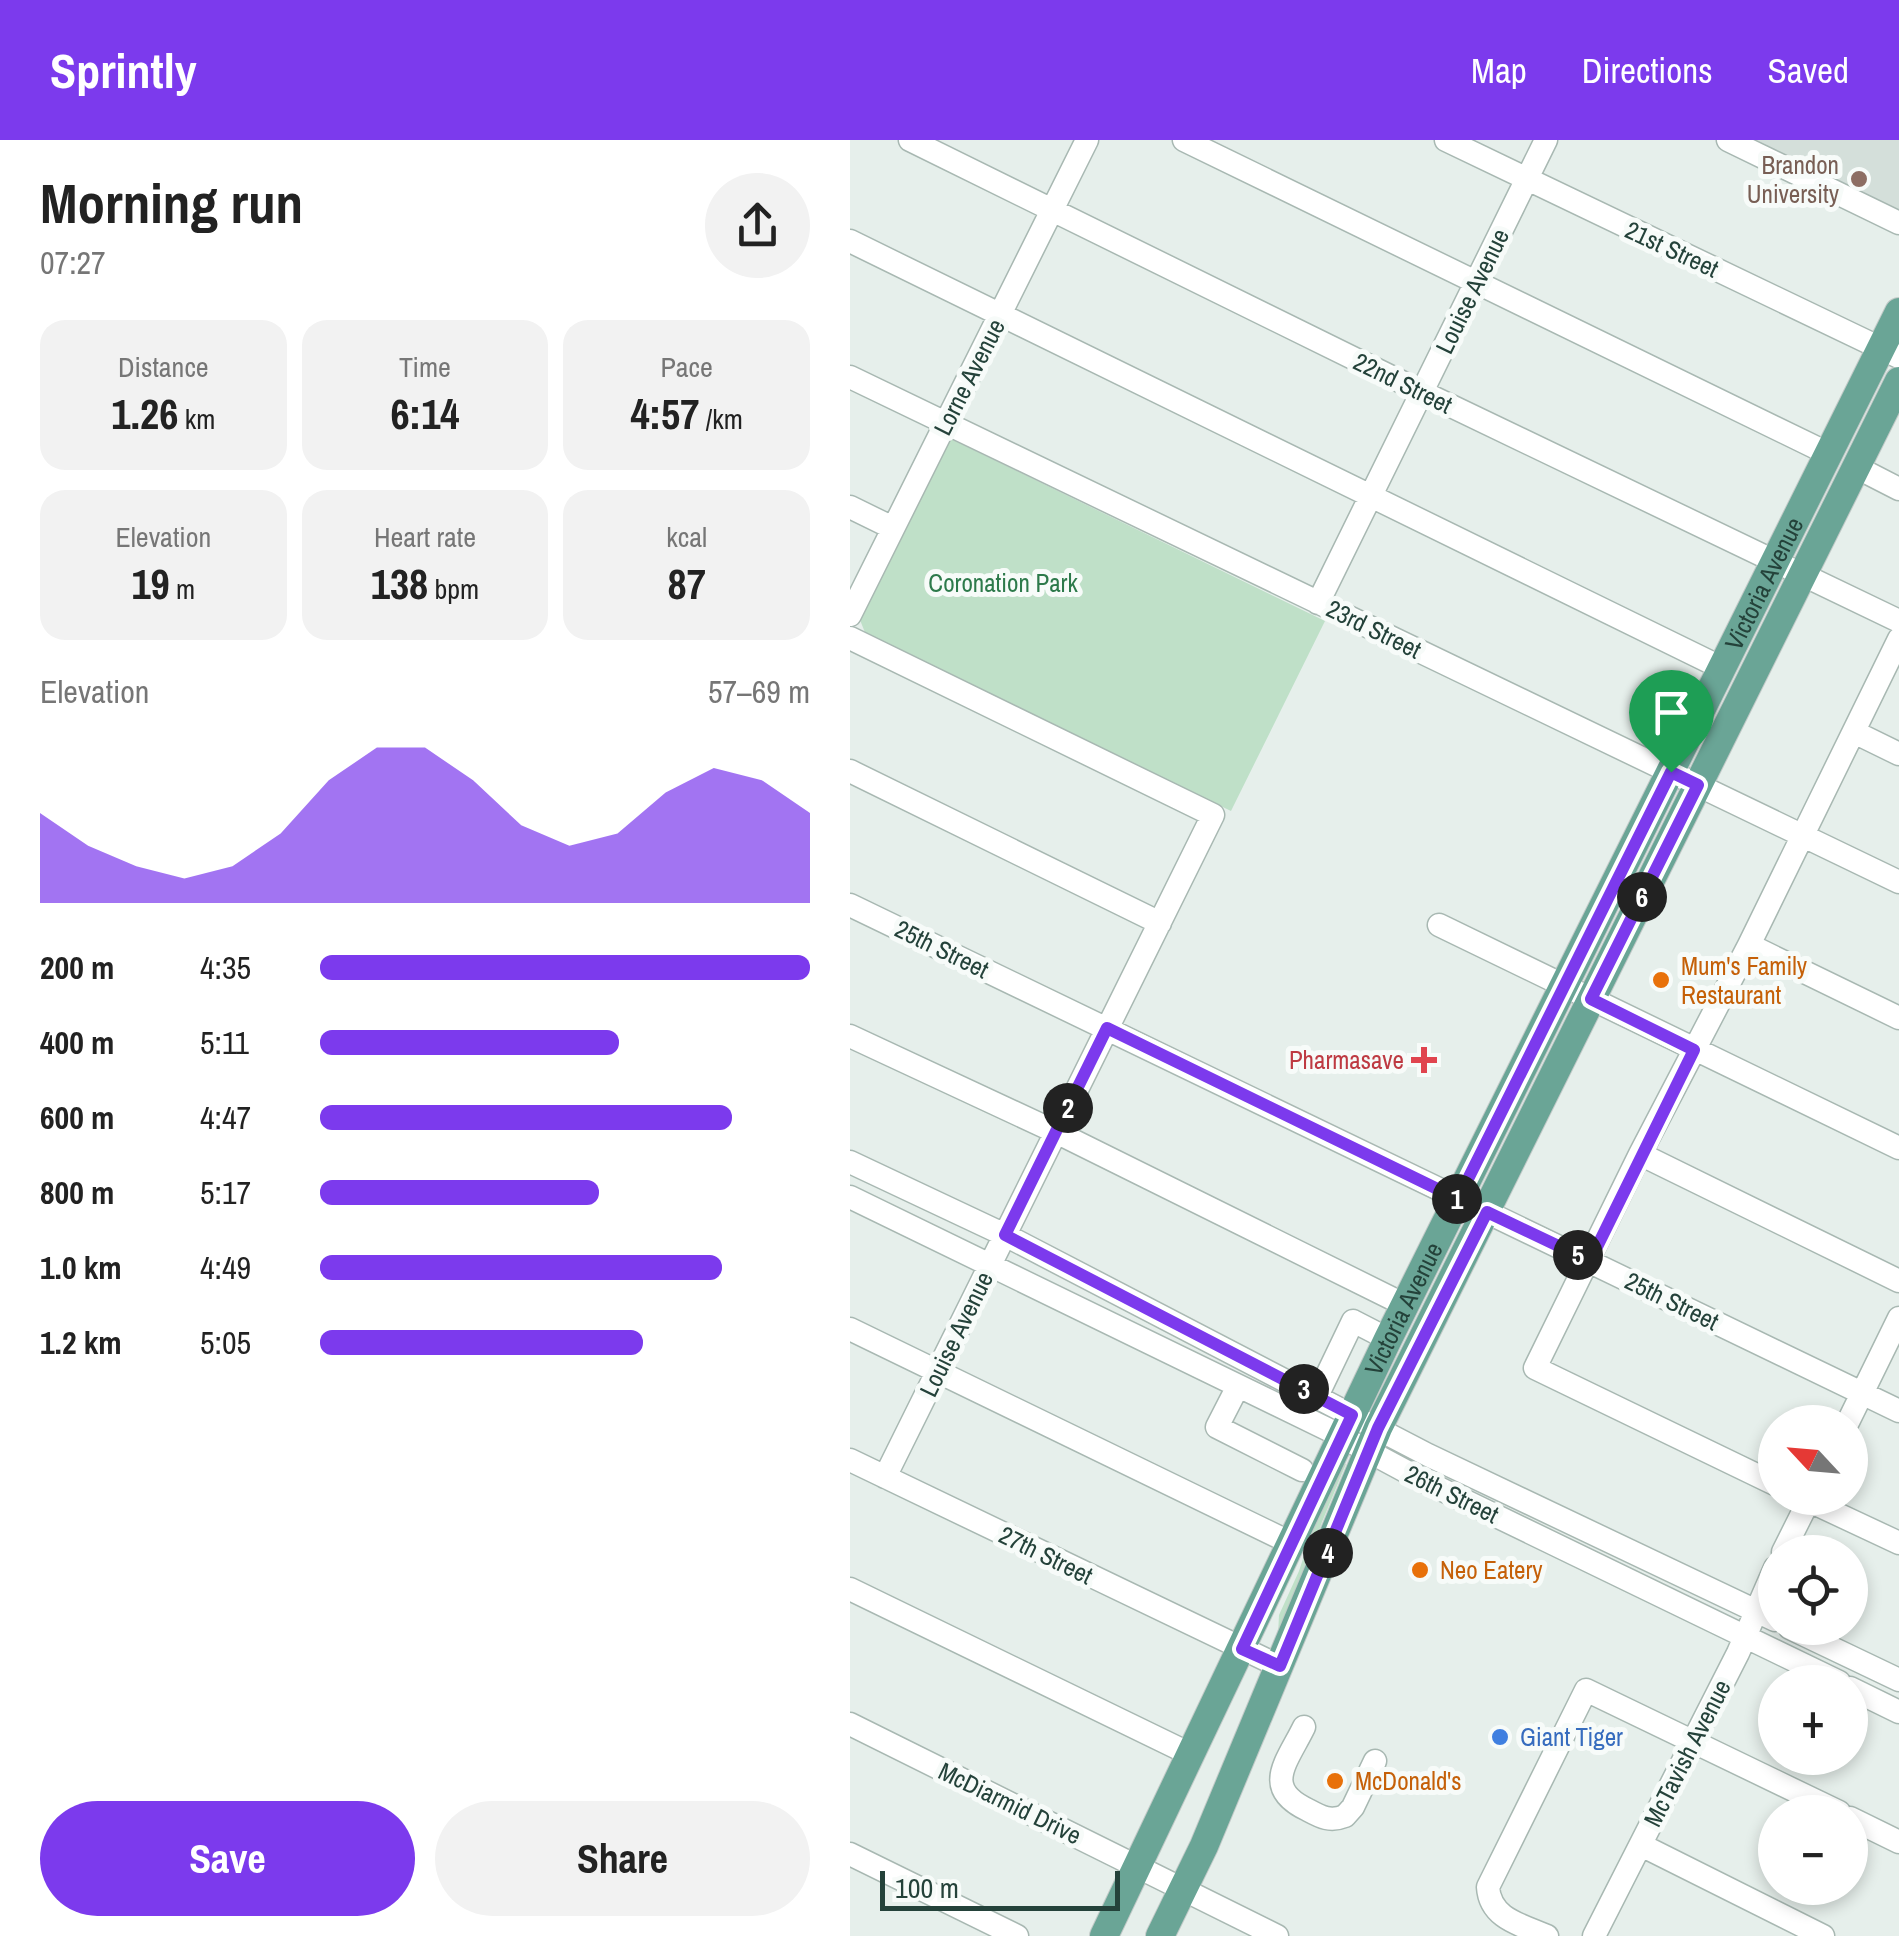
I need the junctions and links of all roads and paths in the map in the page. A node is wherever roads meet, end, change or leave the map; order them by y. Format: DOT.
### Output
graph roads {
  1 [pos="910,140"];
  2 [pos="1087,140"];
  3 [pos="1184,140"];
  4 [pos="1446,140"];
  5 [pos="1546,140"];
  6 [pos="1728,140"];
  7 [pos="1526,180"];
  8 [pos="1053,210"];
  9 [pos="1899,223"];
  10 [pos="850,241"];
  11 [pos="1476,282"];
  12 [pos="1899,312"];
  13 [pos="1000,317"];
  14 [pos="1890,353"];
  15 [pos="850,376"];
  16 [pos="1899,380"];
  17 [pos="1422,392"];
  18 [pos="945,422"];
  19 [pos="1829,454"];
  20 [pos="1856,467"];
  21 [pos="1899,489"];
  22 [pos="1371,496"];
  23 [pos="850,507"];
  24 [pos="892,528"];
  25 [pos="1776,562"];
  26 [pos="1802,574"];
  27 [pos="1318,602"];
  28 [pos="850,614"];
  29 [pos="1899,622"];
  30 [pos="850,638"];
  31 [pos="1899,639"];
  32 [pos="1722,668"];
  33 [pos="1854,732"];
  34 [pos="1899,754"];
  35 [pos="850,772"];
  36 [pos="1671,772"];
  37 [pos="1698,785"];
  38 [pos="1803,834"];
  39 [pos="1899,882"];
  40 [pos="850,905"];
  41 [pos="1160,923"];
  42 [pos="1439,925"];
  43 [pos="1749,945"];
  44 [pos="1563,986"];
  45 [pos="1591,999"];
  46 [pos="1899,1018"];
  47 [pos="1107,1028"];
  48 [pos="850,1036"];
  49 [pos="1694,1050"];
  50 [pos="1056,1132"];
  51 [pos="1899,1148"];
  52 [pos="1640,1154"];
  53 [pos="850,1162"];
  54 [pos="850,1197"];
  55 [pos="1458,1199"];
  56 [pos="1487,1212"];
  57 [pos="1005,1235"];
  58 [pos="1590,1261"];
  59 [pos="990,1265"];
  60 [pos="1899,1281"];
  61 [pos="1405,1305"];
  62 [pos="1899,1318"];
  63 [pos="850,1329"];
  64 [pos="1388,1338"];
  65 [pos="938,1371"];
  66 [pos="1238,1386"];
  67 [pos="1862,1393"];
  68 [pos="1317,1396"];
  69 [pos="1856,1405"];
  70 [pos="1899,1411"];
  71 [pos="1360,1433"];
  72 [pos="850,1460"];
  73 [pos="1302,1470"];
  74 [pos="1758,1476"];
  75 [pos="885,1477"];
  76 [pos="1481,1480"];
  77 [pos="1470,1504"];
  78 [pos="1841,1515"];
  79 [pos="1291,1543"];
  80 [pos="1899,1544"];
  81 [pos="850,1589"];
  82 [pos="1758,1613"];
  83 [pos="1758,1623"];
  84 [pos="1745,1636"];
  85 [pos="1826,1645"];
  86 [pos="1242,1649"];
  87 [pos="1805,1665"];
  88 [pos="1280,1666"];
  89 [pos="1899,1680"];
  90 [pos="1868,1697"];
  91 [pos="1899,1712"];
  92 [pos="850,1724"];
  93 [pos="1304,1727"];
  94 [pos="1693,1742"];
  95 [pos="1192,1755"];
  96 [pos="1376,1761"];
  97 [pos="1804,1795"];
  98 [pos="1868,1827"];
  99 [pos="1899,1842"];
  100 [pos="1641,1845"];
  101 [pos="850,1854"];
  102 [pos="1139,1866"];
  103 [pos="1184,1888"];
  104 [pos="1017,1936"];
  105 [pos="1104,1936"];
  106 [pos="1160,1936"];
  107 [pos="1277,1936"];
  108 [pos="1547,1936"];
  109 [pos="1594,1936"];
  110 [pos="1823,1936"];
  1 -- 8 [label="street, 22nd Street"];
  2 -- 8 [label="street, Lorne Avenue"];
  3 -- 11 [label="street"];
  4 -- 7 [label="street, 21st Street"];
  5 -- 7 [label="street, Louise Avenue"];
  6 -- 9 [label="street"];
  7 -- 11 [label="street, Louise Avenue"];
  7 -- 14 [label="street, 21st Street"];
  8 -- 13 [label="street, Lorne Avenue"];
  8 -- 17 [label="street, 22nd Street"];
  10 -- 13 [label="street"];
  11 -- 17 [label="street, Louise Avenue"];
  11 -- 19 [label="street"];
  12 -- 14 [label="main road, Victoria Avenue"];
  13 -- 18 [label="street, Lorne Avenue"];
  13 -- 22 [label="street"];
  14 -- 19 [label="main road, Victoria Avenue"];
  15 -- 18 [label="street, 23rd Street"];
  16 -- 20 [label="main road, Victoria Avenue"];
  17 -- 22 [label="street, Louise Avenue"];
  17 -- 25 [label="street, 22nd Street"];
  18 -- 24 [label="street, Lorne Avenue"];
  18 -- 27 [label="street, 23rd Street"];
  19 -- 25 [label="main road, Victoria Avenue"];
  20 -- 21 [label="street"];
  20 -- 26 [label="main road, Victoria Avenue"];
  22 -- 27 [label="street, Louise Avenue"];
  22 -- 32 [label="street"];
  23 -- 24 [label="street"];
  24 -- 28 [label="street, Lorne Avenue"];
  25 -- 26 [label="street, 22nd Street"];
  25 -- 32 [label="main road, Victoria Avenue"];
  26 -- 29 [label="street, 22nd Street"];
  26 -- 37 [label="main road, Victoria Avenue"];
  27 -- 36 [label="street, 23rd Street"];
  30 -- 41 [label="street, Louise Avenue"];
  31 -- 33 [label="street"];
  32 -- 36 [label="main road, Victoria Avenue"];
  33 -- 34 [label="street"];
  33 -- 38 [label="street"];
  35 -- 41 [label="street"];
  36 -- 37 [label="street, 23rd Street"];
  36 -- 44 [label="main road, Victoria Avenue"];
  37 -- 38 [label="street, 23rd Street"];
  37 -- 45 [label="main road, Victoria Avenue"];
  38 -- 39 [label="street, 23rd Street"];
  38 -- 43 [label="street"];
  40 -- 47 [label="street, 25th Street"];
  41 -- 47 [label="street, Louise Avenue"];
  42 -- 44 [label="street"];
  43 -- 46 [label="street"];
  43 -- 49 [label="street"];
  44 -- 45 [label="street"];
  44 -- 55 [label="main road, Victoria Avenue"];
  45 -- 49 [label="street"];
  45 -- 56 [label="main road, Victoria Avenue"];
  47 -- 50 [label="street, Louise Avenue"];
  47 -- 55 [label="street, 25th Street"];
  48 -- 50 [label="street"];
  49 -- 51 [label="street"];
  49 -- 52 [label="street"];
  50 -- 57 [label="street, Louise Avenue"];
  50 -- 61 [label="street"];
  52 -- 58 [label="street"];
  52 -- 60 [label="street"];
  53 -- 57 [label="street, 26th Street"];
  54 -- 59 [label="street, 26th Street"];
  55 -- 56 [label="street, 25th Street"];
  55 -- 61 [label="main road, Victoria Avenue"];
  56 -- 58 [label="street, 25th Street"];
  56 -- 71 [label="main road, Victoria Avenue"];
  57 -- 59 [label="street, Louise Avenue"];
  57 -- 68 [label="street, 26th Street"];
  58 -- 67 [label="street, 25th Street"];
  58 -- 74 [label="street"];
  59 -- 65 [label="street, Louise Avenue"];
  59 -- 66 [label="street, 26th Street"];
  61 -- 64 [label="main road, Victoria Avenue"];
  62 -- 67 [label="street"];
  63 -- 65 [label="street"];
  64 -- 68 [label="street"];
  64 -- 71 [label="main road, Victoria Avenue"];
  65 -- 75 [label="street, Louise Avenue"];
  65 -- 79 [label="street"];
  66 -- 71 [label="street, 26th Street"];
  66 -- 73 [label="street"];
  67 -- 69 [label="street"];
  67 -- 70 [label="street, 25th Street"];
  68 -- 71 [label="street, 26th Street"];
  71 -- 76 [label="street, 26th Street"];
  71 -- 77 [label="street, 26th Street"];
  71 -- 79 [label="main road, Victoria Avenue"];
  71 -- 88 [label="main road, Victoria Avenue"];
  72 -- 75 [label="street, 27th Street"];
  75 -- 86 [label="street, 27th Street"];
  76 -- 77 [label="street"];
  76 -- 82 [label="street, 26th Street"];
  77 -- 84 [label="street, 26th Street"];
  78 -- 80 [label="street"];
  79 -- 86 [label="main road, Victoria Avenue"];
  81 -- 95 [label="street"];
  83 -- 84 [label="street, McTavish Avenue"];
  84 -- 87 [label="street, 26th Street"];
  84 -- 94 [label="street, McTavish Avenue"];
  85 -- 89 [label="street"];
  86 -- 88 [label="street, 27th Street"];
  86 -- 95 [label="main road, Victoria Avenue"];
  88 -- 103 [label="main road, Victoria Avenue"];
  90 -- 91 [label="street"];
  92 -- 102 [label="street, McDiarmid Drive"];
  93 -- 96 [label="street"];
  94 -- 97 [label="street"];
  94 -- 100 [label="street, McTavish Avenue"];
  94 -- 108 [label="street"];
  95 -- 102 [label="main road, Victoria Avenue"];
  98 -- 99 [label="street"];
  100 -- 109 [label="street, McTavish Avenue"];
  100 -- 110 [label="street"];
  101 -- 104 [label="street"];
  102 -- 103 [label="street, McDiarmid Drive"];
  102 -- 105 [label="main road, Victoria Avenue"];
  103 -- 106 [label="main road, Victoria Avenue"];
  103 -- 107 [label="street, McDiarmid Drive"];
}
